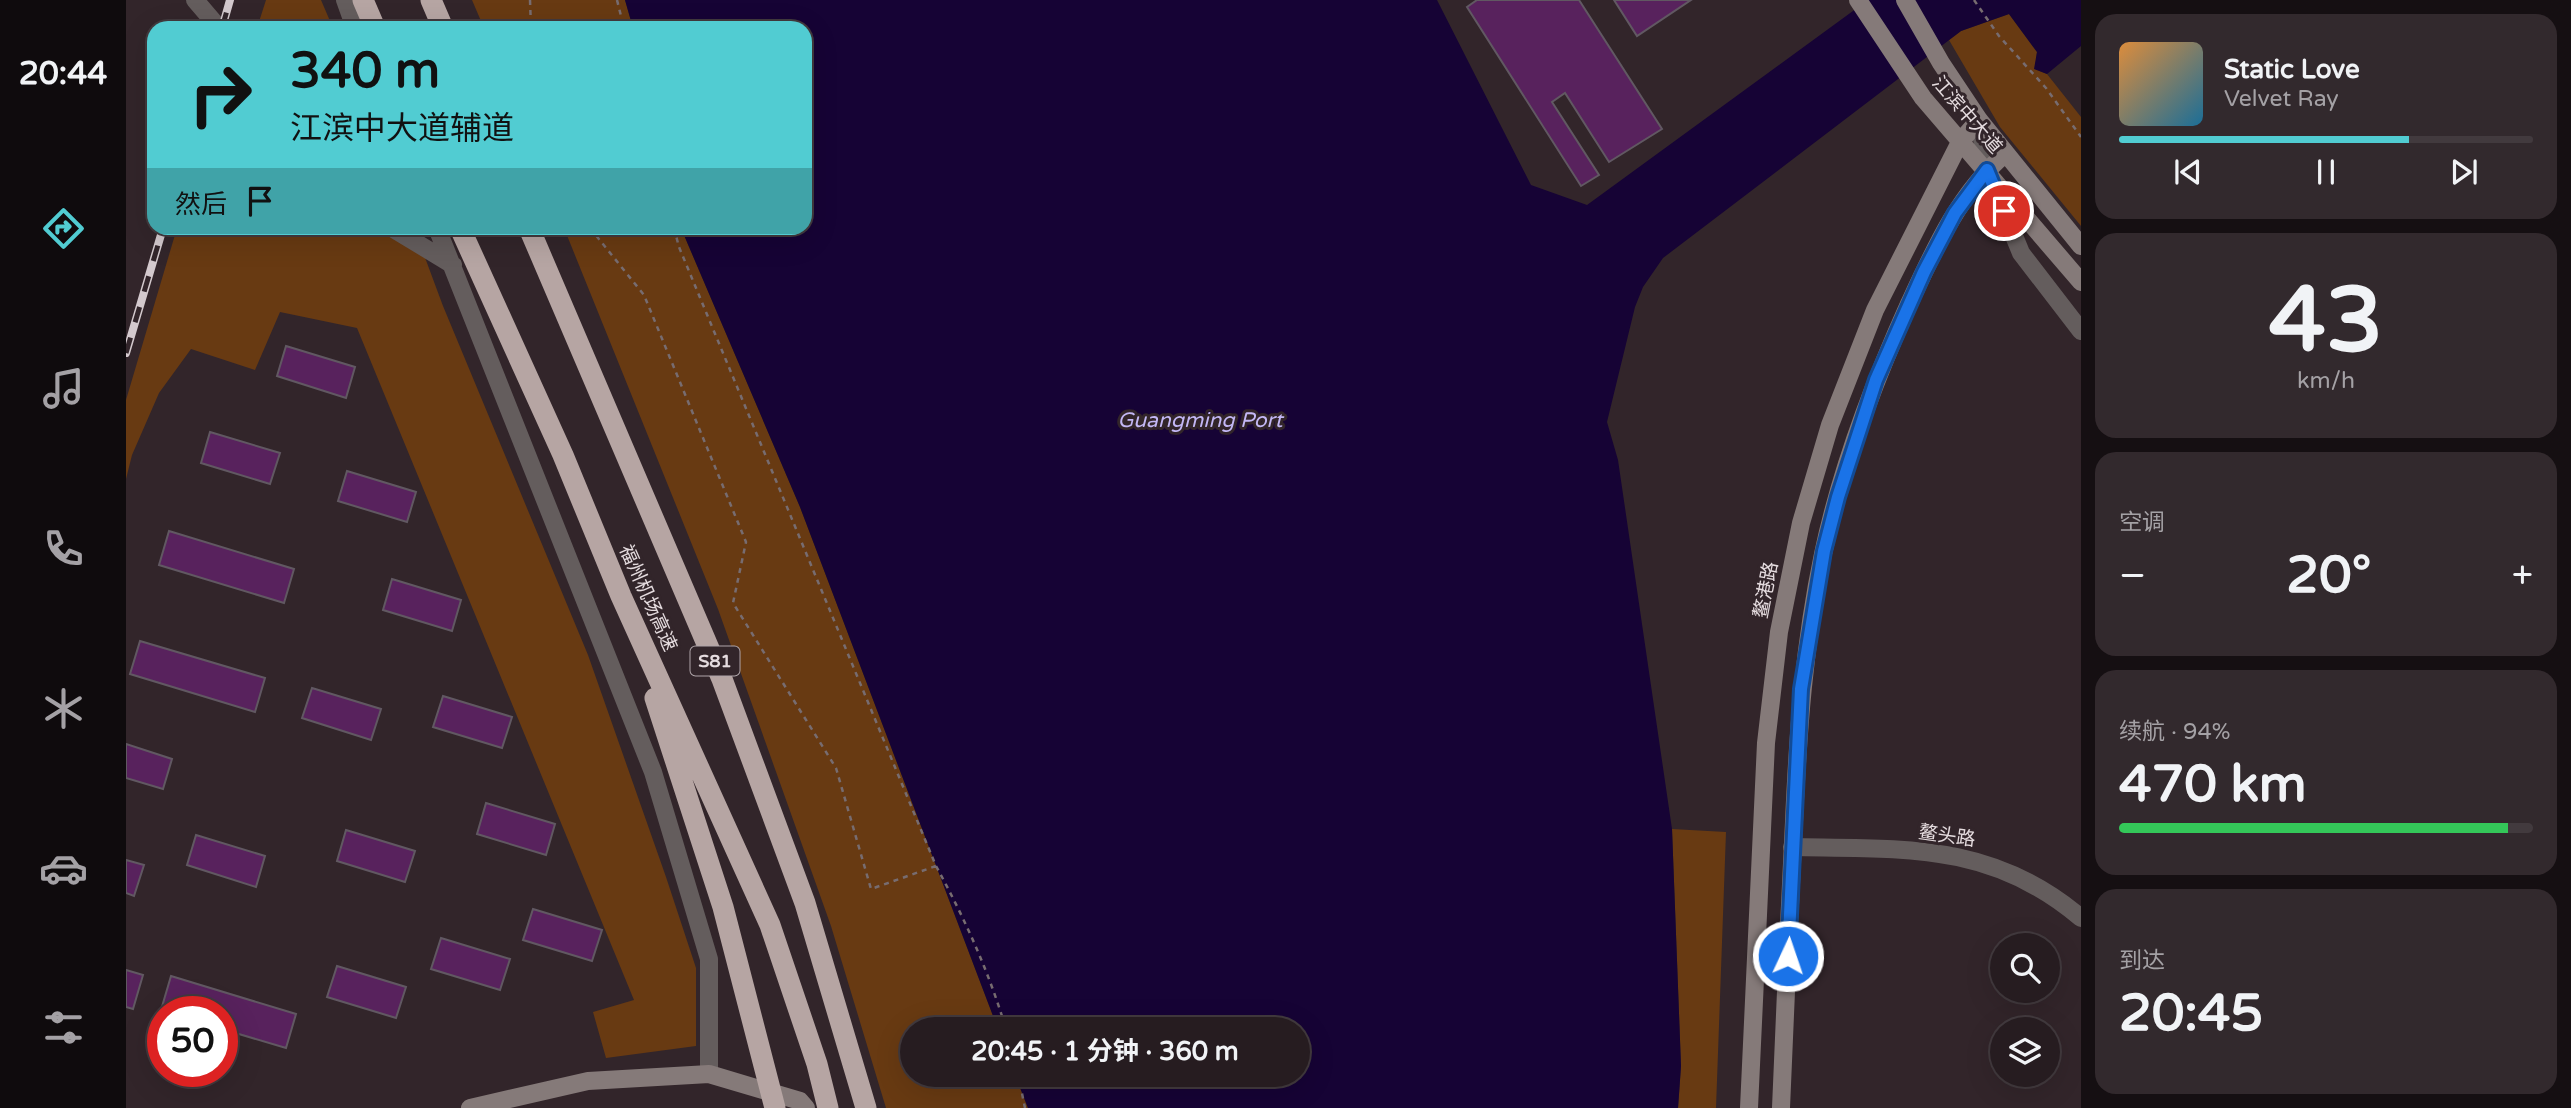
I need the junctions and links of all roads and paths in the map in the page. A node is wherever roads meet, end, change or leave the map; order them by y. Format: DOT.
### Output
graph roads {
  1 [pos="195,0"];
  2 [pos="345,0"];
  3 [pos="363,0"];
  4 [pos="431,0"];
  5 [pos="530,0"];
  6 [pos="617,0"];
  7 [pos="1858,0"];
  8 [pos="1905,0"];
  9 [pos="1974,0"];
  10 [pos="213,21"];
  11 [pos="352,21"];
  12 [pos="372,21"];
  13 [pos="440,21"];
  14 [pos="531,21"];
  15 [pos="622,21"];
  16 [pos="1979,120"];
  17 [pos="2081,136"];
  18 [pos="1960,142"];
  19 [pos="2005,154"];
  20 [pos="1987,170"];
  21 [pos="404,235"];
  22 [pos="440,235"];
  23 [pos="463,235"];
  24 [pos="532,235"];
  25 [pos="596,235"];
  26 [pos="675,235"];
  27 [pos="2081,246"];
  28 [pos="453,265"];
  29 [pos="2081,282"];
  30 [pos="2081,331"];
  31 [pos="621,596"];
  32 [pos="1792,847"];
  33 [pos="936,866"];
  34 [pos="2081,918"];
  35 [pos="1002,1017"];
  36 [pos="709,1074"];
  37 [pos="1021,1087"];
  38 [pos="470,1108"];
  39 [pos="775,1108"];
  40 [pos="806,1108"];
  41 [pos="828,1108"];
  42 [pos="866,1108"];
  43 [pos="1025,1108"];
  44 [pos="1749,1108"];
  45 [pos="1781,1108"];
  1 -- 10 [label="street"];
  2 -- 11 [label="street"];
  3 -- 12 [label="highway"];
  4 -- 13 [label="highway"];
  5 -- 14 [label="path"];
  6 -- 15 [label="path"];
  7 -- 18 [label="main road, 江滨中大道"];
  8 -- 16 [label="main road, 江滨中大道"];
  9 -- 17 [label="path"];
  16 -- 18 [label="main road, 鳌港路"];
  16 -- 19 [label="main road, 江滨中大道"];
  16 -- 20 [label="street"];
  18 -- 20 [label="main road, 江滨中大道"];
  18 -- 44 [label="main road, 鳌港路"];
  19 -- 20 [label="main road"];
  19 -- 27 [label="main road, 江滨中大道"];
  20 -- 29 [label="main road, 江滨中大道"];
  20 -- 30 [label="street"];
  20 -- 32 [label="main road"];
  21 -- 28 [label="street"];
  22 -- 28 [label="street"];
  23 -- 31 [label="highway, 福州机场高速"];
  24 -- 42 [label="highway, 福州机场高速 / S81"];
  25 -- 33 [label="path"];
  26 -- 33 [label="path"];
  28 -- 36 [label="street"];
  31 -- 39 [label="highway"];
  31 -- 41 [label="highway, 福州机场高速"];
  32 -- 34 [label="street, 鳌头路"];
  32 -- 45 [label="main road"];
  33 -- 35 [label="path"];
  36 -- 38 [label="main road"];
  36 -- 40 [label="main road"];
  37 -- 43 [label="path"];
}
